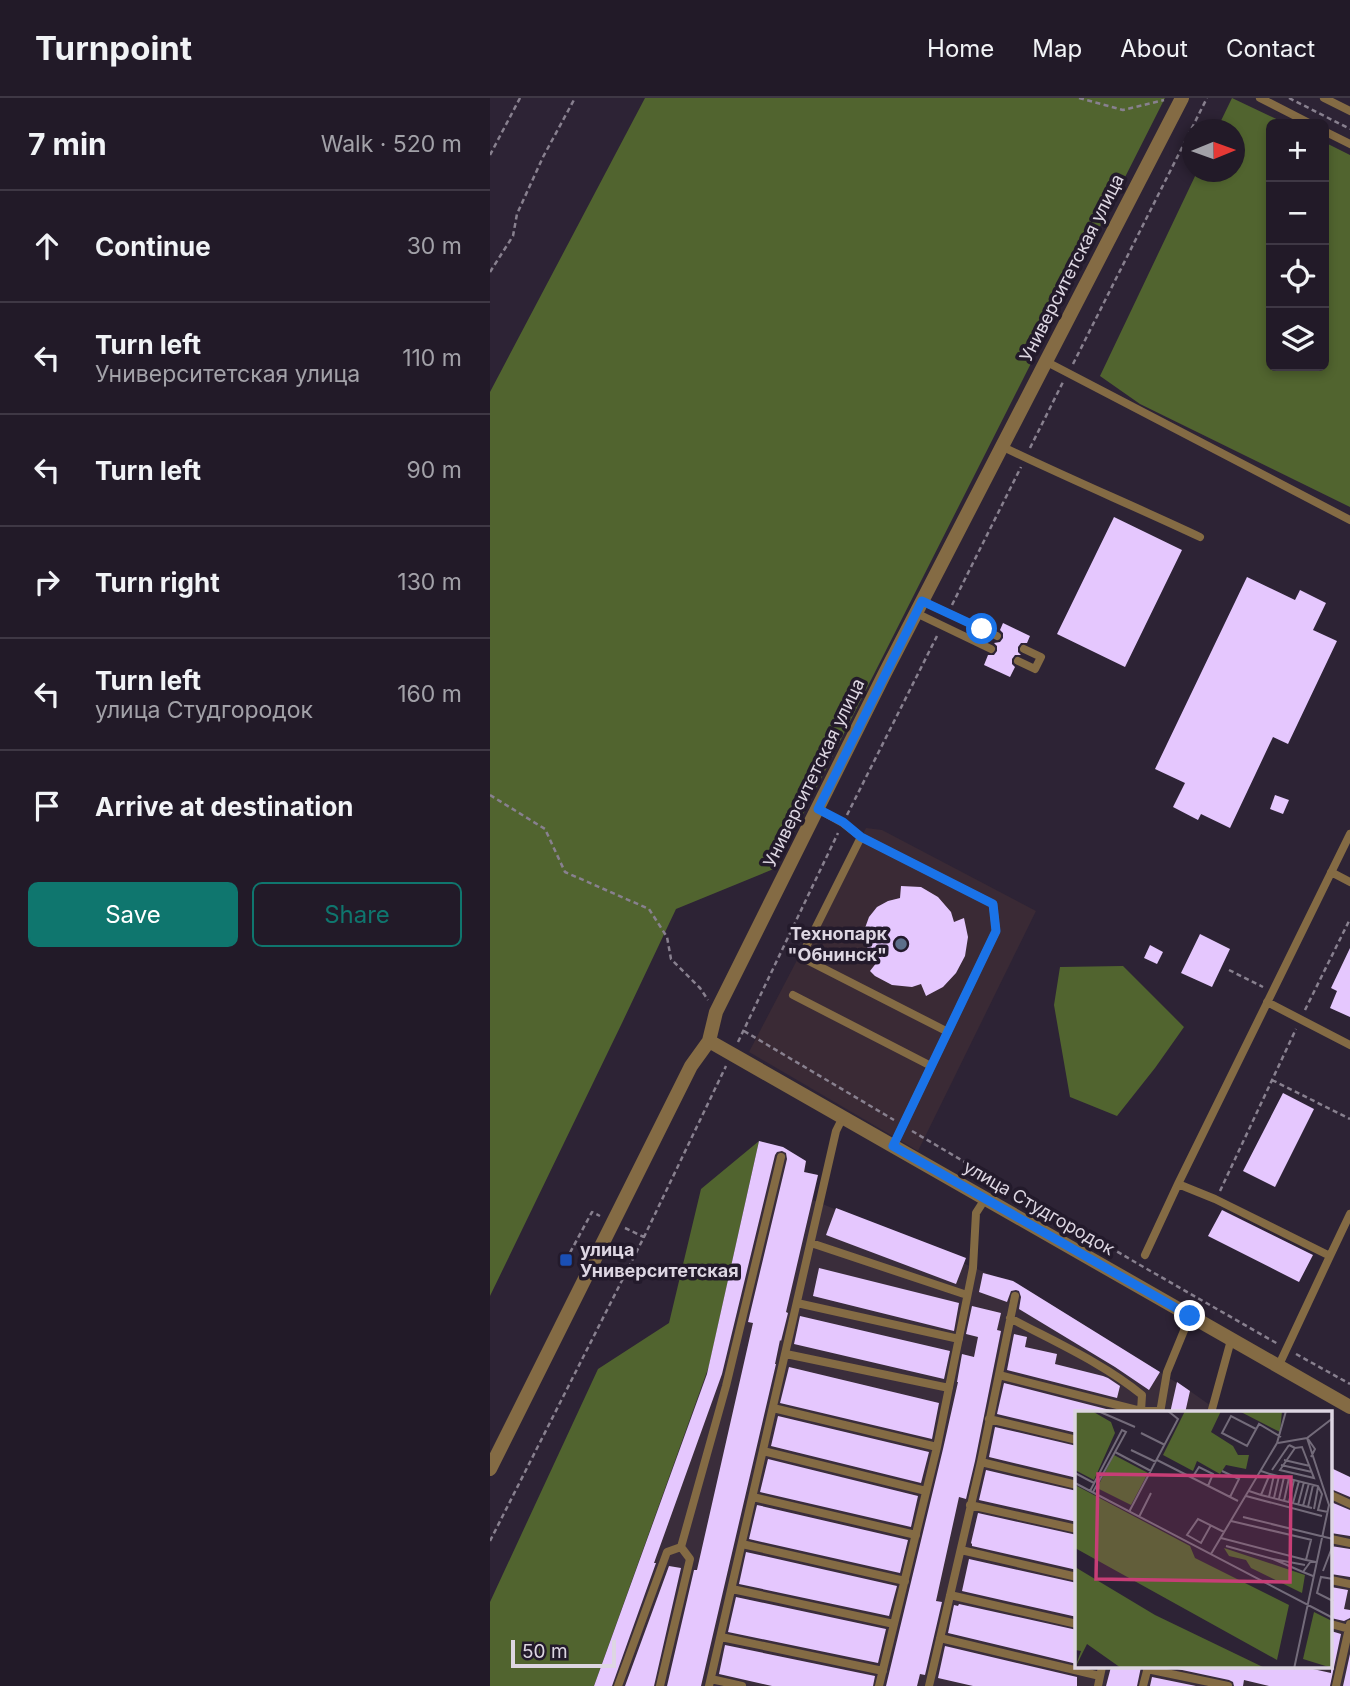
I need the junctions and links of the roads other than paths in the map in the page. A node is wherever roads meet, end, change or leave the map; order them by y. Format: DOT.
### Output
graph roads {
  1 [pos="1182,98"];
  2 [pos="1260,98"];
  3 [pos="1324,98"];
  4 [pos="1350,111"];
  5 [pos="1301,119"];
  6 [pos="1329,134"];
  7 [pos="1350,144"];
  8 [pos="1045,361"];
  9 [pos="1002,446"];
  10 [pos="1350,520"];
  11 [pos="1200,537"];
  12 [pos="919,607"];
  13 [pos="997,636"];
  14 [pos="991,649"];
  15 [pos="1024,649"];
  16 [pos="1018,661"];
  17 [pos="818,809"];
  18 [pos="1350,834"];
  19 [pos="861,837"];
  20 [pos="1331,872"];
  21 [pos="1350,881"];
  22 [pos="793,995"];
  23 [pos="1267,1002"];
  24 [pos="948,1032"];
  25 [pos="709,1041"];
  26 [pos="1350,1045"];
  27 [pos="931,1066"];
  28 [pos="843,1117"];
  29 [pos="893,1146"];
  30 [pos="780,1157"];
  31 [pos="1178,1184"];
  32 [pos="985,1199"];
  33 [pos="1350,1214"];
  34 [pos="811,1243"];
  35 [pos="1145,1255"];
  36 [pos="1330,1256"];
  37 [pos="967,1295"];
  38 [pos="1015,1296"];
  39 [pos="797,1303"];
  40 [pos="1190,1316"];
  41 [pos="1010,1318"];
  42 [pos="959,1339"];
  43 [pos="1231,1340"];
  44 [pos="786,1354"];
  45 [pos="1279,1367"];
  46 [pos="999,1375"];
  47 [pos="949,1388"];
  48 [pos="1350,1407"];
  49 [pos="774,1408"];
  50 [pos="1141,1410"];
  51 [pos="1151,1411"];
  52 [pos="1161,1411"];
  53 [pos="1211,1411"];
  54 [pos="989,1419"];
  55 [pos="1075,1440"];
  56 [pos="937,1447"];
  57 [pos="763,1451"];
  58 [pos="981,1462"];
  59 [pos="490,1469"];
  60 [pos="1075,1485"];
  61 [pos="926,1491"];
  62 [pos="753,1497"];
  63 [pos="1332,1497"];
  64 [pos="1349,1504"];
  65 [pos="970,1505"];
  66 [pos="1075,1529"];
  67 [pos="916,1535"];
  68 [pos="1332,1539"];
  69 [pos="742,1544"];
  70 [pos="1350,1544"];
  71 [pos="681,1547"];
  72 [pos="961,1550"];
  73 [pos="1075,1577"];
  74 [pos="1332,1580"];
  75 [pos="905,1581"];
  76 [pos="1350,1584"];
  77 [pos="732,1588"];
  78 [pos="950,1595"];
  79 [pos="894,1624"];
  80 [pos="1075,1624"];
  81 [pos="1332,1624"];
  82 [pos="1350,1627"];
  83 [pos="721,1637"];
  84 [pos="940,1638"];
  85 [pos="1332,1664"];
  86 [pos="1075,1666"];
  87 [pos="1340,1666"];
  88 [pos="1148,1668"];
  89 [pos="883,1671"];
  90 [pos="1101,1671"];
  91 [pos="710,1683"];
  92 [pos="929,1685"];
  93 [pos="618,1686"];
  94 [pos="660,1686"];
  95 [pos="742,1686"];
  96 [pos="879,1686"];
  97 [pos="939,1686"];
  98 [pos="1098,1686"];
  99 [pos="1143,1686"];
  100 [pos="1228,1686"];
  101 [pos="1336,1686"];
  1 -- 8 [label="street, Университетская улица"];
  2 -- 5 [label="lane"];
  3 -- 4 [label="lane"];
  6 -- 7 [label="lane"];
  8 -- 9 [label="street, Университетская улица"];
  8 -- 10 [label="lane"];
  9 -- 11 [label="lane"];
  9 -- 12 [label="street, Университетская улица"];
  12 -- 13 [label="lane"];
  12 -- 14 [label="lane"];
  12 -- 17 [label="street, Университетская улица"];
  15 -- 16 [label="lane"];
  17 -- 19 [label="lane"];
  17 -- 25 [label="street, Университетская улица"];
  18 -- 20 [label="lane"];
  19 -- 24 [label="lane"];
  19 -- 24 [label="lane"];
  20 -- 21 [label="lane"];
  20 -- 23 [label="lane"];
  22 -- 27 [label="lane"];
  23 -- 26 [label="lane"];
  23 -- 31 [label="lane"];
  24 -- 27 [label="lane"];
  25 -- 28 [label="street, улица Студгородок"];
  25 -- 59 [label="street, Университетская улица"];
  27 -- 29 [label="lane"];
  28 -- 29 [label="street, улица Студгородок"];
  28 -- 34 [label="lane"];
  29 -- 32 [label="street, улица Студгородок"];
  30 -- 71 [label="lane"];
  31 -- 35 [label="lane"];
  31 -- 36 [label="lane"];
  32 -- 37 [label="lane"];
  32 -- 40 [label="street, улица Студгородок"];
  33 -- 36 [label="lane"];
  34 -- 37 [label="lane"];
  34 -- 39 [label="lane"];
  36 -- 45 [label="lane"];
  37 -- 42 [label="lane"];
  38 -- 41 [label="lane"];
  39 -- 42 [label="lane"];
  39 -- 44 [label="lane"];
  40 -- 43 [label="street, улица Студгородок"];
  40 -- 52 [label="lane"];
  41 -- 46 [label="lane"];
  41 -- 50 [label="lane"];
  42 -- 47 [label="lane"];
  43 -- 45 [label="street, улица Студгородок"];
  43 -- 53 [label="lane"];
  44 -- 47 [label="lane"];
  44 -- 49 [label="lane"];
  45 -- 48 [label="street, улица Студгородок"];
  46 -- 50 [label="lane"];
  46 -- 54 [label="lane"];
  47 -- 56 [label="lane"];
  49 -- 56 [label="lane"];
  49 -- 57 [label="lane"];
  50 -- 51 [label="lane"];
  54 -- 55 [label="lane"];
  54 -- 58 [label="lane"];
  56 -- 61 [label="lane"];
  57 -- 61 [label="lane"];
  57 -- 62 [label="lane"];
  58 -- 60 [label="lane"];
  58 -- 65 [label="lane"];
  61 -- 67 [label="lane"];
  62 -- 67 [label="lane"];
  62 -- 69 [label="lane"];
  63 -- 64 [label="lane"];
  65 -- 66 [label="lane"];
  65 -- 72 [label="lane"];
  67 -- 75 [label="lane"];
  68 -- 70 [label="lane"];
  69 -- 75 [label="lane"];
  69 -- 77 [label="lane"];
  71 -- 93 [label="lane"];
  71 -- 94 [label="lane"];
  72 -- 73 [label="lane"];
  72 -- 78 [label="lane"];
  74 -- 76 [label="lane"];
  75 -- 79 [label="lane"];
  77 -- 79 [label="lane"];
  77 -- 83 [label="lane"];
  78 -- 80 [label="lane"];
  78 -- 84 [label="lane"];
  79 -- 89 [label="lane"];
  81 -- 82 [label="lane"];
  82 -- 87 [label="lane"];
  83 -- 89 [label="lane"];
  83 -- 91 [label="lane"];
  84 -- 86 [label="lane"];
  84 -- 92 [label="lane"];
  85 -- 87 [label="lane"];
  87 -- 101 [label="lane"];
  88 -- 99 [label="lane"];
  88 -- 100 [label="lane"];
  89 -- 96 [label="lane"];
  90 -- 98 [label="lane"];
  91 -- 95 [label="lane"];
  92 -- 97 [label="lane"];
}
